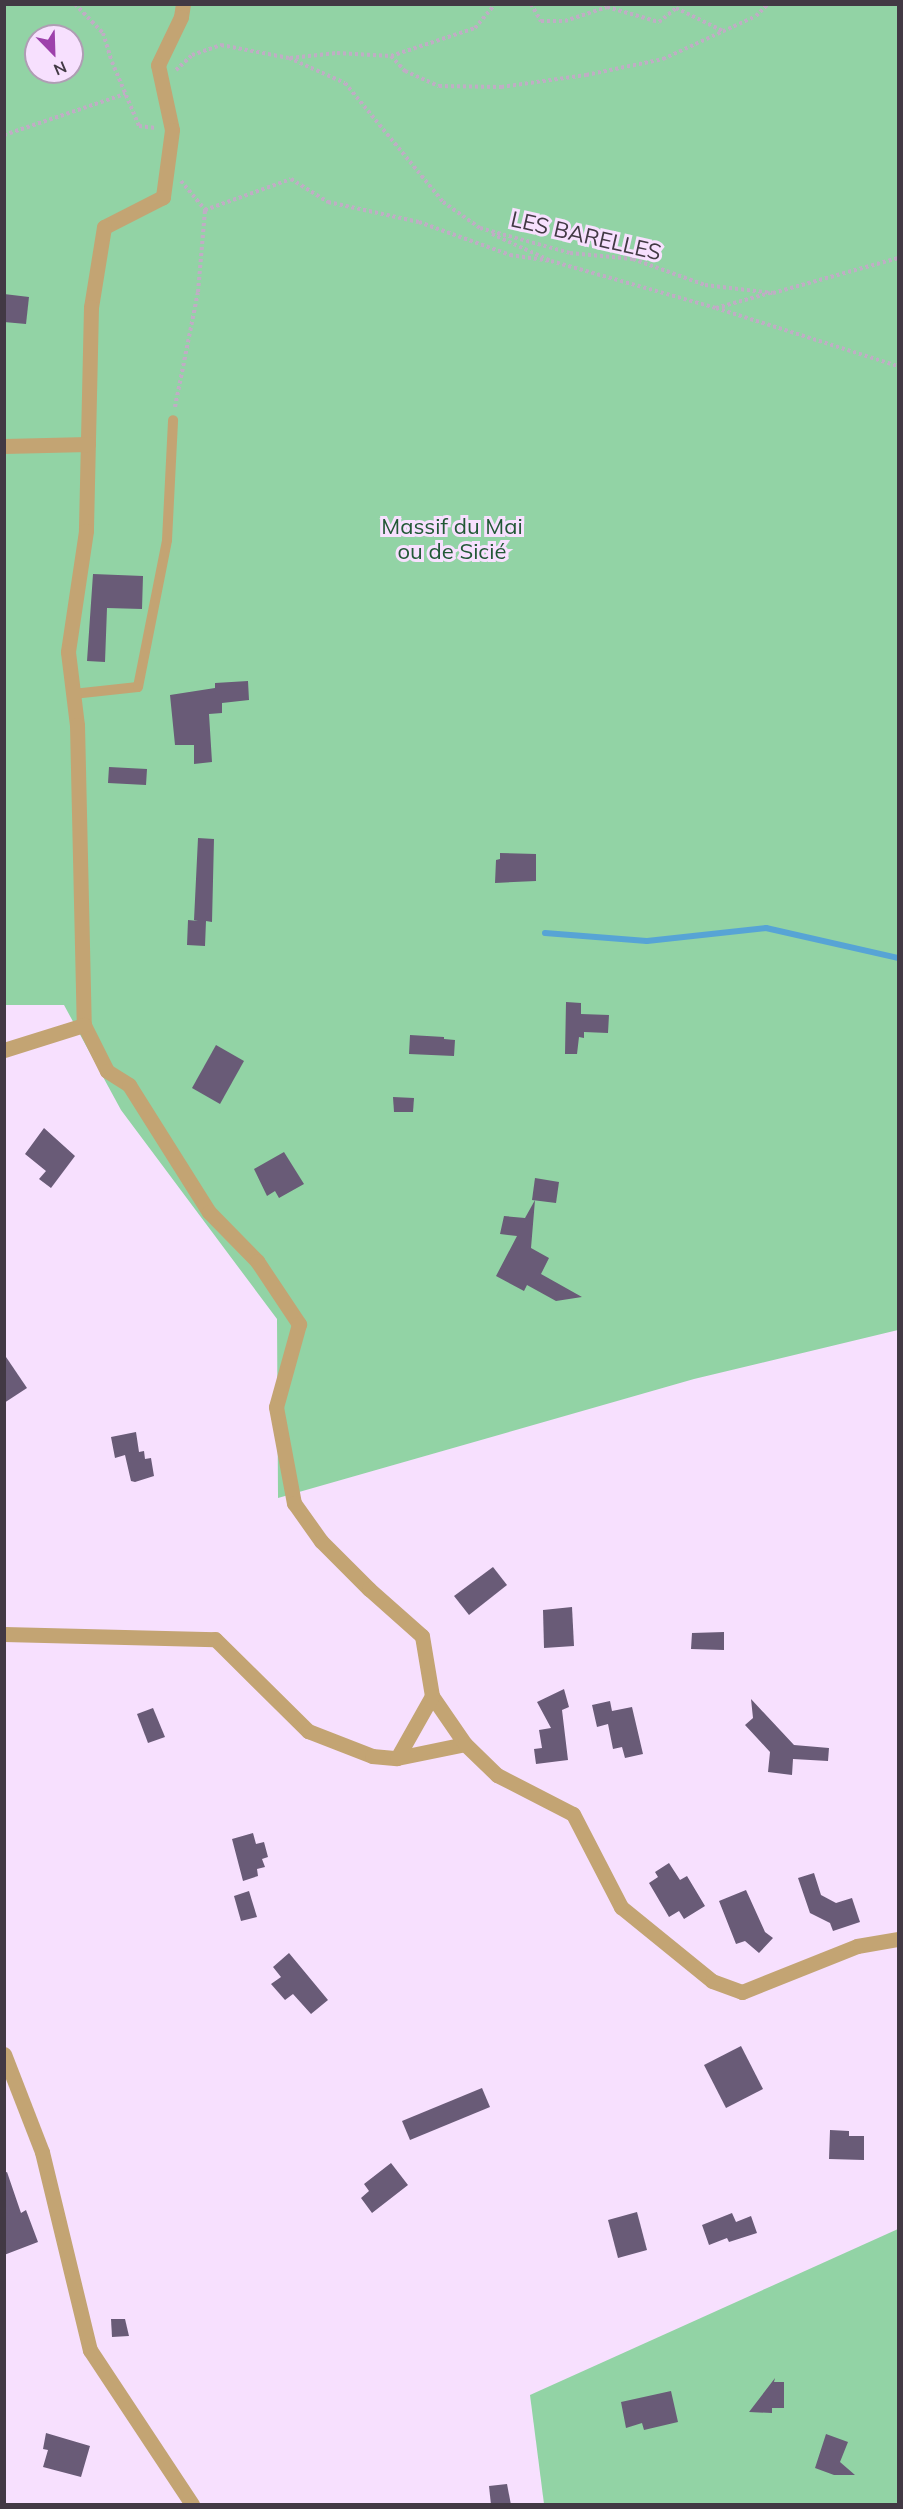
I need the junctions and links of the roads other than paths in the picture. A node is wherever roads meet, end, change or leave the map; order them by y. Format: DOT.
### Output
graph roads {
  1 [pos="183,4"];
  2 [pos="173,420"];
  3 [pos="88,444"];
  4 [pos="4,446"];
  5 [pos="73,693"];
  6 [pos="84,1024"];
  7 [pos="4,1050"];
  8 [pos="4,1634"];
  9 [pos="432,1696"];
  10 [pos="465,1744"];
  11 [pos="397,1758"];
  12 [pos="898,1939"];
  13 [pos="4,2054"];
  14 [pos="192,2505"];
  1 -- 3 [label="street"];
  2 -- 5 [label="lane"];
  3 -- 4 [label="street"];
  3 -- 5 [label="street"];
  5 -- 6 [label="street"];
  6 -- 7 [label="street"];
  6 -- 9 [label="street"];
  8 -- 11 [label="street"];
  9 -- 10 [label="street"];
  9 -- 11 [label="street"];
  10 -- 11 [label="street"];
  10 -- 12 [label="street"];
  13 -- 14 [label="street"];
}
